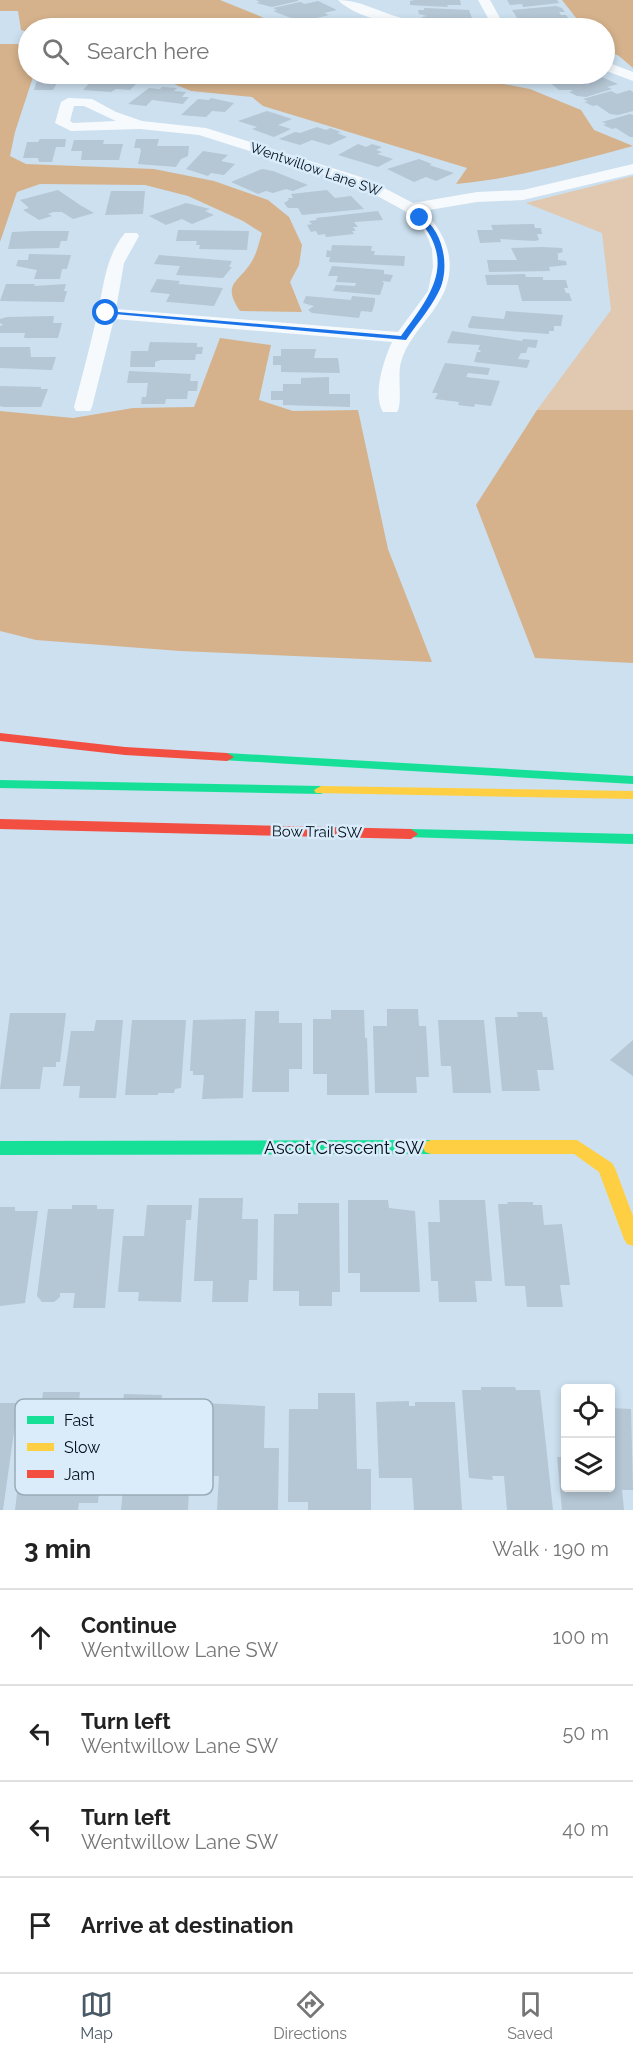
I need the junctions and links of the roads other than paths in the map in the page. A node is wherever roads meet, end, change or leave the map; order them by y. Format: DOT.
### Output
graph roads {
  1 [pos="344,0"];
  2 [pos="483,0"];
  3 [pos="384,18"];
  4 [pos="494,18"];
  5 [pos="615,70"];
  6 [pos="633,77"];
  7 [pos="140,125"];
  8 [pos="622,156"];
  9 [pos="633,169"];
  10 [pos="477,197"];
  11 [pos="411,208"];
  12 [pos="131,236"];
  13 [pos="106,313"];
  14 [pos="403,339"];
  15 [pos="83,406"];
  16 [pos="390,408"];
  17 [pos="0,737"];
  18 [pos="633,780"];
  19 [pos="0,784"];
  20 [pos="633,795"];
  21 [pos="0,824"];
  22 [pos="633,839"];
  23 [pos="0,1148"];
  24 [pos="633,1239"];
  1 -- 3 [label="street"];
  2 -- 4 [label="street"];
  5 -- 6 [label="street"];
  7 -- 11 [label="street, Wentwillow Lane SW"];
  8 -- 10 [label="street"];
  9 -- 10 [label="street"];
  10 -- 11 [label="street"];
  11 -- 14 [label="street, Wentwillow Lane SW"];
  12 -- 13 [label="street"];
  13 -- 14 [label="street"];
  13 -- 15 [label="street"];
  14 -- 16 [label="street, Wentwillow Lane SW"];
  17 -- 18 [label="main road"];
  19 -- 20 [label="main road"];
  21 -- 22 [label="main road, Bow Trail SW"];
  23 -- 24 [label="main road, Ascot Crescent SW"];
}
